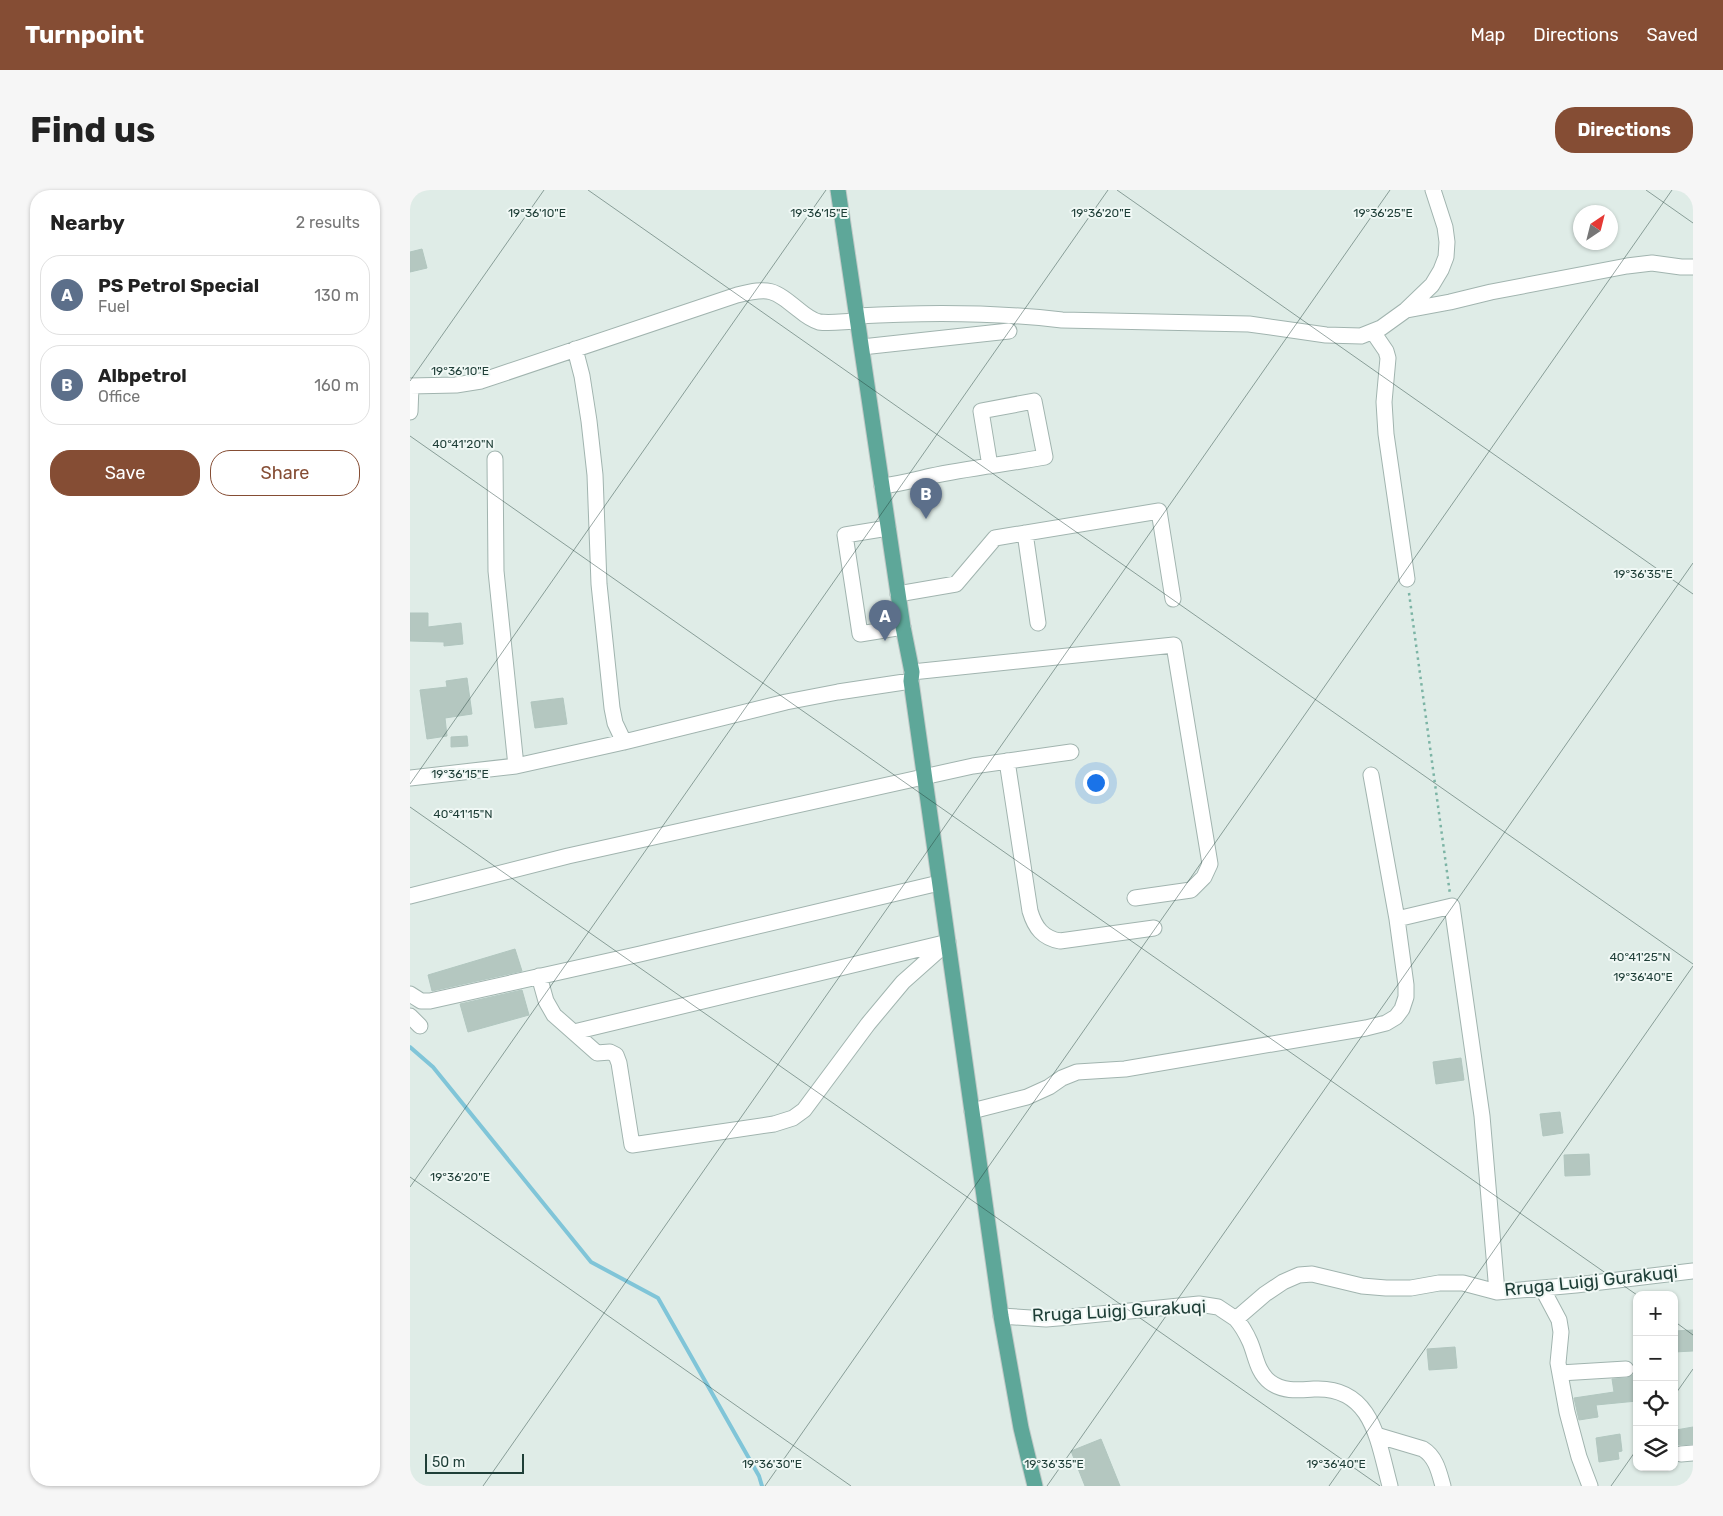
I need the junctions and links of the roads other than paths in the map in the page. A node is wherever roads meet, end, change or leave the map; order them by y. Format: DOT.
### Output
graph roads {
  1 [pos="838,190"];
  2 [pos="1433,190"];
  3 [pos="1693,267"];
  4 [pos="1406,310"];
  5 [pos="858,319"];
  6 [pos="1009,331"];
  7 [pos="1373,332"];
  8 [pos="862,347"];
  9 [pos="575,350"];
  10 [pos="411,386"];
  11 [pos="410,412"];
  12 [pos="495,459"];
  13 [pos="990,466"];
  14 [pos="882,486"];
  15 [pos="888,528"];
  16 [pos="1025,533"];
  17 [pos="1407,579"];
  18 [pos="898,594"];
  19 [pos="1172,599"];
  20 [pos="1038,623"];
  21 [pos="903,628"];
  22 [pos="911,677"];
  23 [pos="624,742"];
  24 [pos="1071,752"];
  25 [pos="1007,761"];
  26 [pos="516,766"];
  27 [pos="1371,775"];
  28 [pos="410,776"];
  29 [pos="925,777"];
  30 [pos="939,883"];
  31 [pos="410,896"];
  32 [pos="1135,898"];
  33 [pos="1397,919"];
  34 [pos="1154,928"];
  35 [pos="948,942"];
  36 [pos="540,976"];
  37 [pos="410,994"];
  38 [pos="574,1032"];
  39 [pos="972,1112"];
  40 [pos="1693,1271"];
  41 [pos="1542,1288"];
  42 [pos="1497,1292"];
  43 [pos="1001,1316"];
  44 [pos="1236,1319"];
  45 [pos="1626,1369"];
  46 [pos="1560,1373"];
  47 [pos="1376,1435"];
  48 [pos="1035,1486"];
  49 [pos="1390,1486"];
  50 [pos="1444,1486"];
  51 [pos="1590,1486"];
  1 -- 5 [label="main road"];
  2 -- 4 [label="street"];
  3 -- 4 [label="street"];
  4 -- 7 [label="street"];
  5 -- 7 [label="street"];
  5 -- 8 [label="main road"];
  5 -- 9 [label="street"];
  6 -- 8 [label="street"];
  7 -- 17 [label="street"];
  8 -- 14 [label="main road"];
  9 -- 10 [label="street"];
  9 -- 23 [label="street"];
  10 -- 11 [label="street"];
  12 -- 26 [label="street"];
  13 -- 13 [label="street"];
  13 -- 14 [label="street"];
  14 -- 15 [label="main road"];
  15 -- 18 [label="main road"];
  15 -- 21 [label="street"];
  16 -- 18 [label="street"];
  16 -- 19 [label="street"];
  16 -- 20 [label="street"];
  18 -- 21 [label="main road"];
  21 -- 22 [label="main road"];
  22 -- 23 [label="street"];
  22 -- 29 [label="main road"];
  22 -- 32 [label="street"];
  23 -- 26 [label="street"];
  24 -- 25 [label="street"];
  25 -- 29 [label="street"];
  25 -- 34 [label="street"];
  26 -- 28 [label="street"];
  27 -- 33 [label="street"];
  29 -- 30 [label="main road"];
  29 -- 31 [label="street"];
  30 -- 35 [label="main road"];
  30 -- 36 [label="street"];
  33 -- 39 [label="street"];
  33 -- 42 [label="street"];
  35 -- 38 [label="street"];
  35 -- 38 [label="street"];
  35 -- 39 [label="main road"];
  36 -- 37 [label="street"];
  36 -- 38 [label="street"];
  39 -- 43 [label="main road"];
  40 -- 41 [label="street, Rruga Luigj Gurakuqi"];
  41 -- 42 [label="street, Rruga Luigj Gurakuqi"];
  41 -- 46 [label="street"];
  42 -- 44 [label="street, Rruga Luigj Gurakuqi"];
  43 -- 44 [label="street, Rruga Luigj Gurakuqi"];
  43 -- 48 [label="main road"];
  44 -- 47 [label="street"];
  45 -- 46 [label="street"];
  46 -- 51 [label="street"];
  47 -- 49 [label="street"];
  47 -- 50 [label="street"];
}
